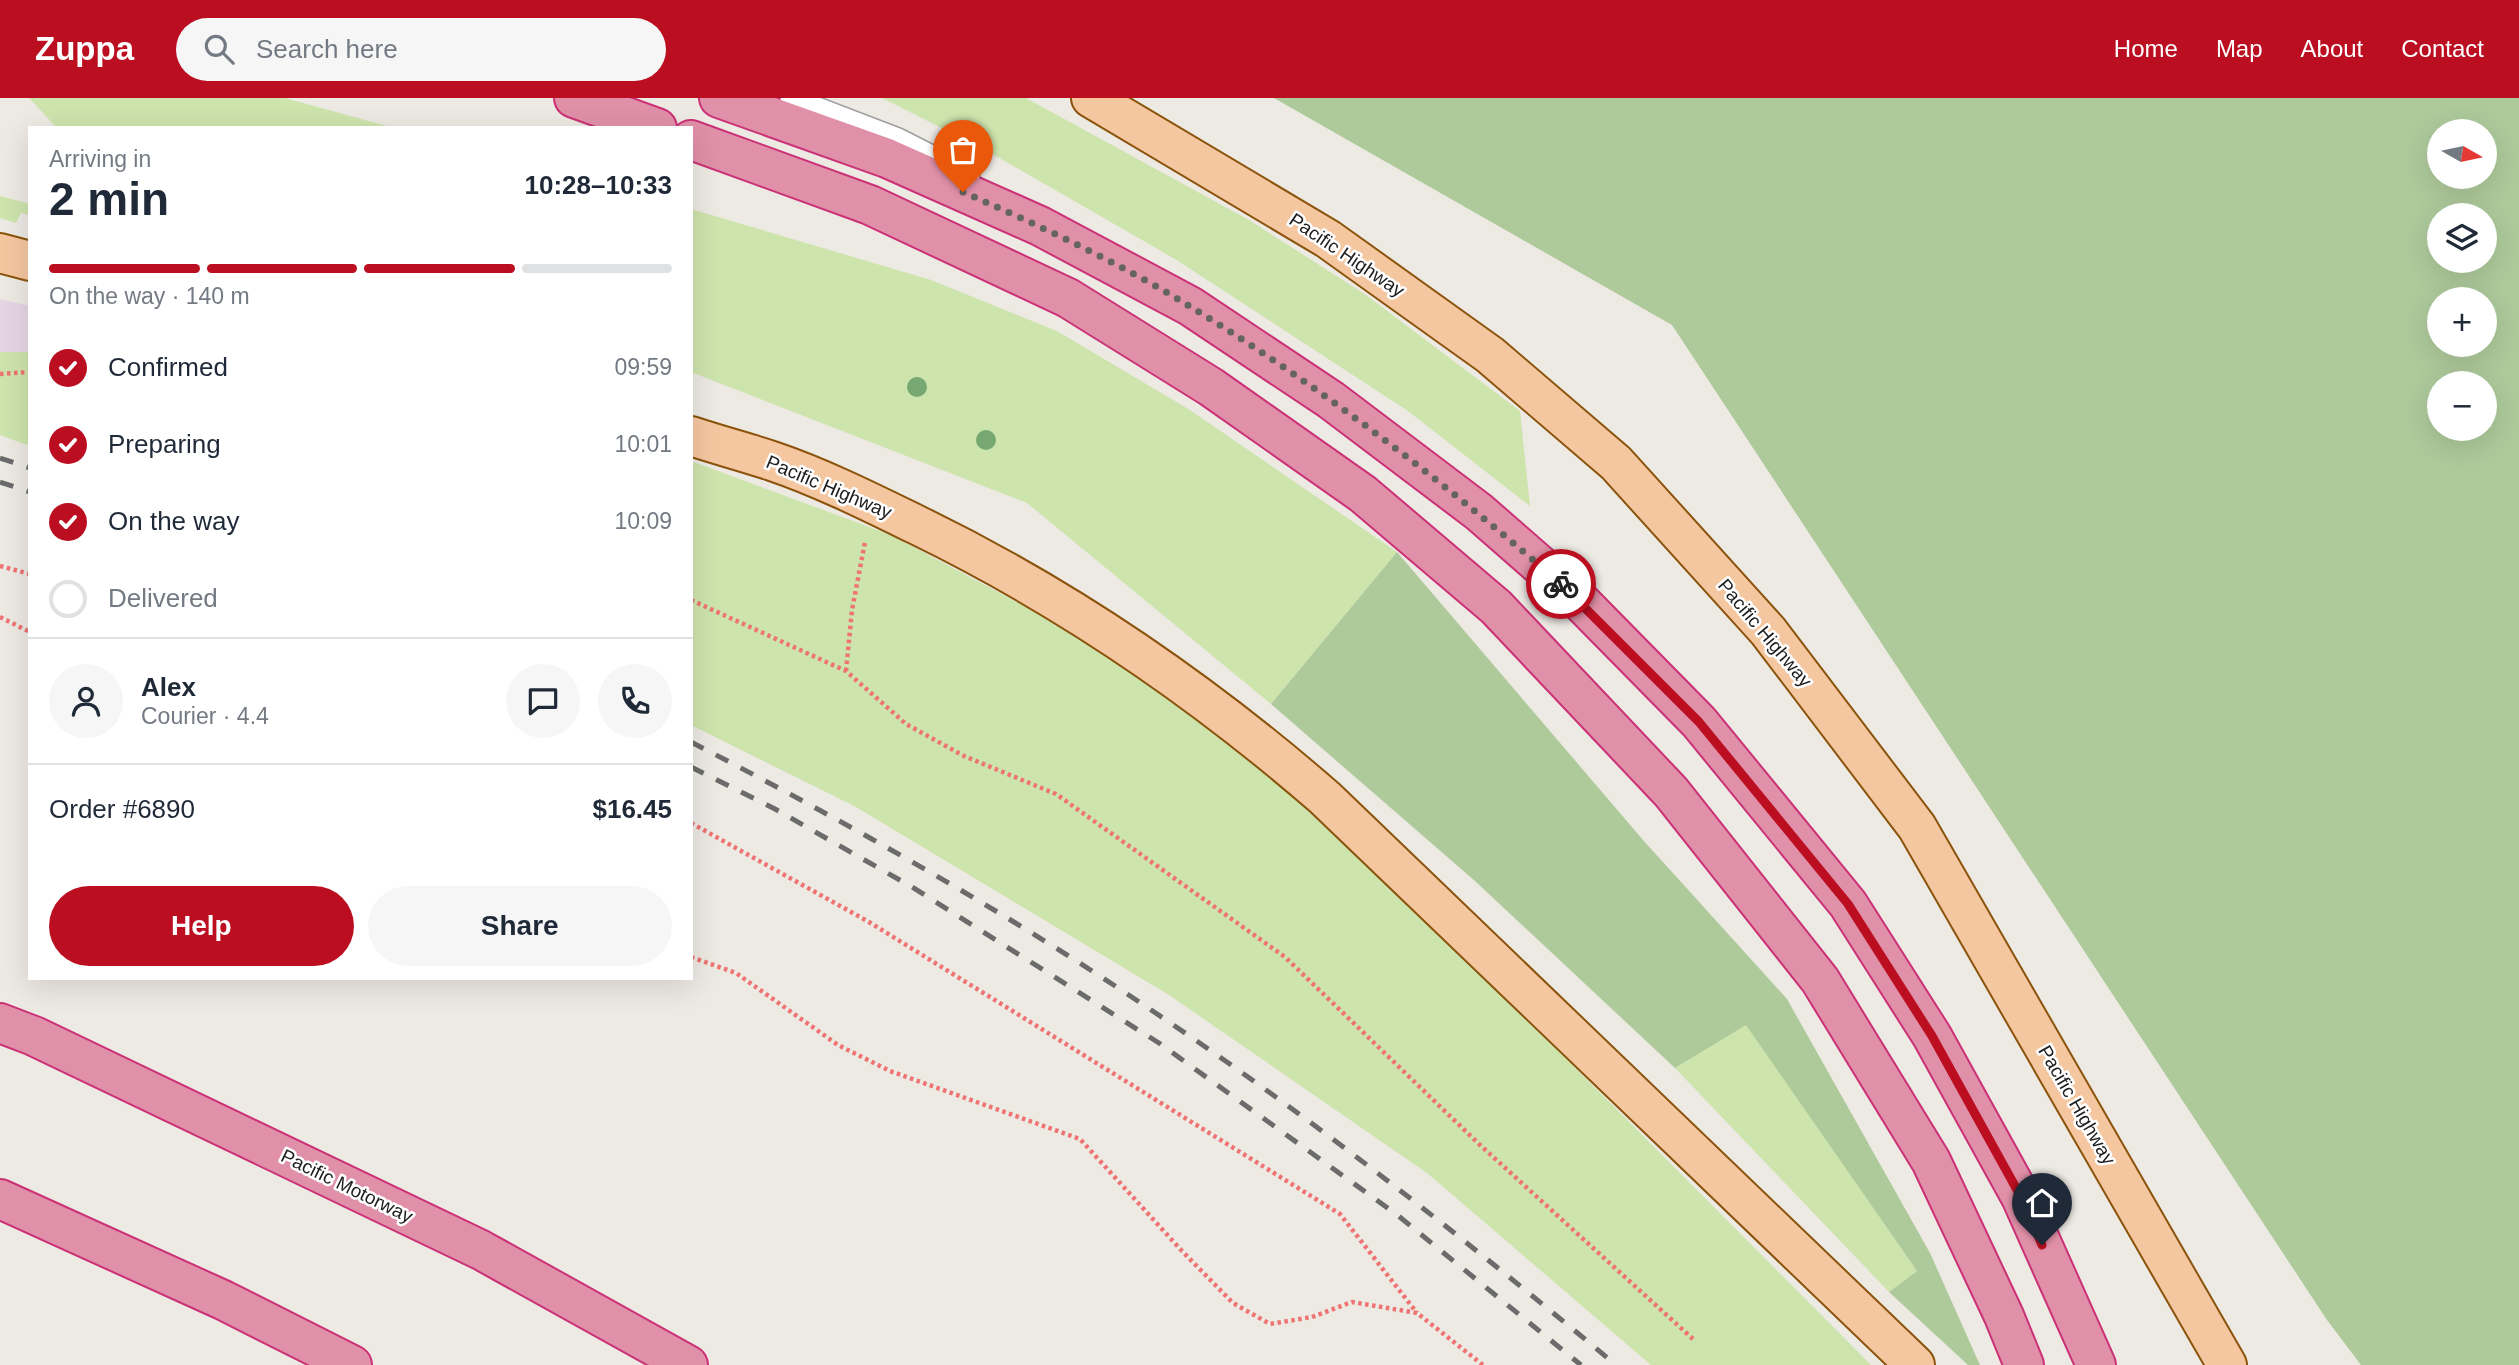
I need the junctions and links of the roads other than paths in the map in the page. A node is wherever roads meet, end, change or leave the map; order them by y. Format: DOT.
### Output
graph roads {
  1 [pos="574,98"];
  2 [pos="719,98"];
  3 [pos="791,98"];
  4 [pos="1091,98"];
  5 [pos="651,126"];
  6 [pos="693,141"];
  7 [pos="0,253"];
  8 [pos="28,260"];
  9 [pos="1190,306"];
  10 [pos="693,437"];
  11 [pos="0,1023"];
  12 [pos="0,1199"];
  13 [pos="352,1365"];
  14 [pos="688,1365"];
  15 [pos="1915,1365"];
  16 [pos="2024,1365"];
  17 [pos="2096,1365"];
  18 [pos="2227,1365"];
  1 -- 5 [label="highway"];
  2 -- 9 [label="highway"];
  3 -- 9 [label="lane"];
  4 -- 18 [label="main road, Pacific Highway"];
  6 -- 16 [label="highway"];
  7 -- 8 [label="main road"];
  9 -- 17 [label="highway"];
  10 -- 15 [label="main road, Pacific Highway"];
  11 -- 14 [label="highway, Pacific Motorway"];
  12 -- 13 [label="highway"];
}
